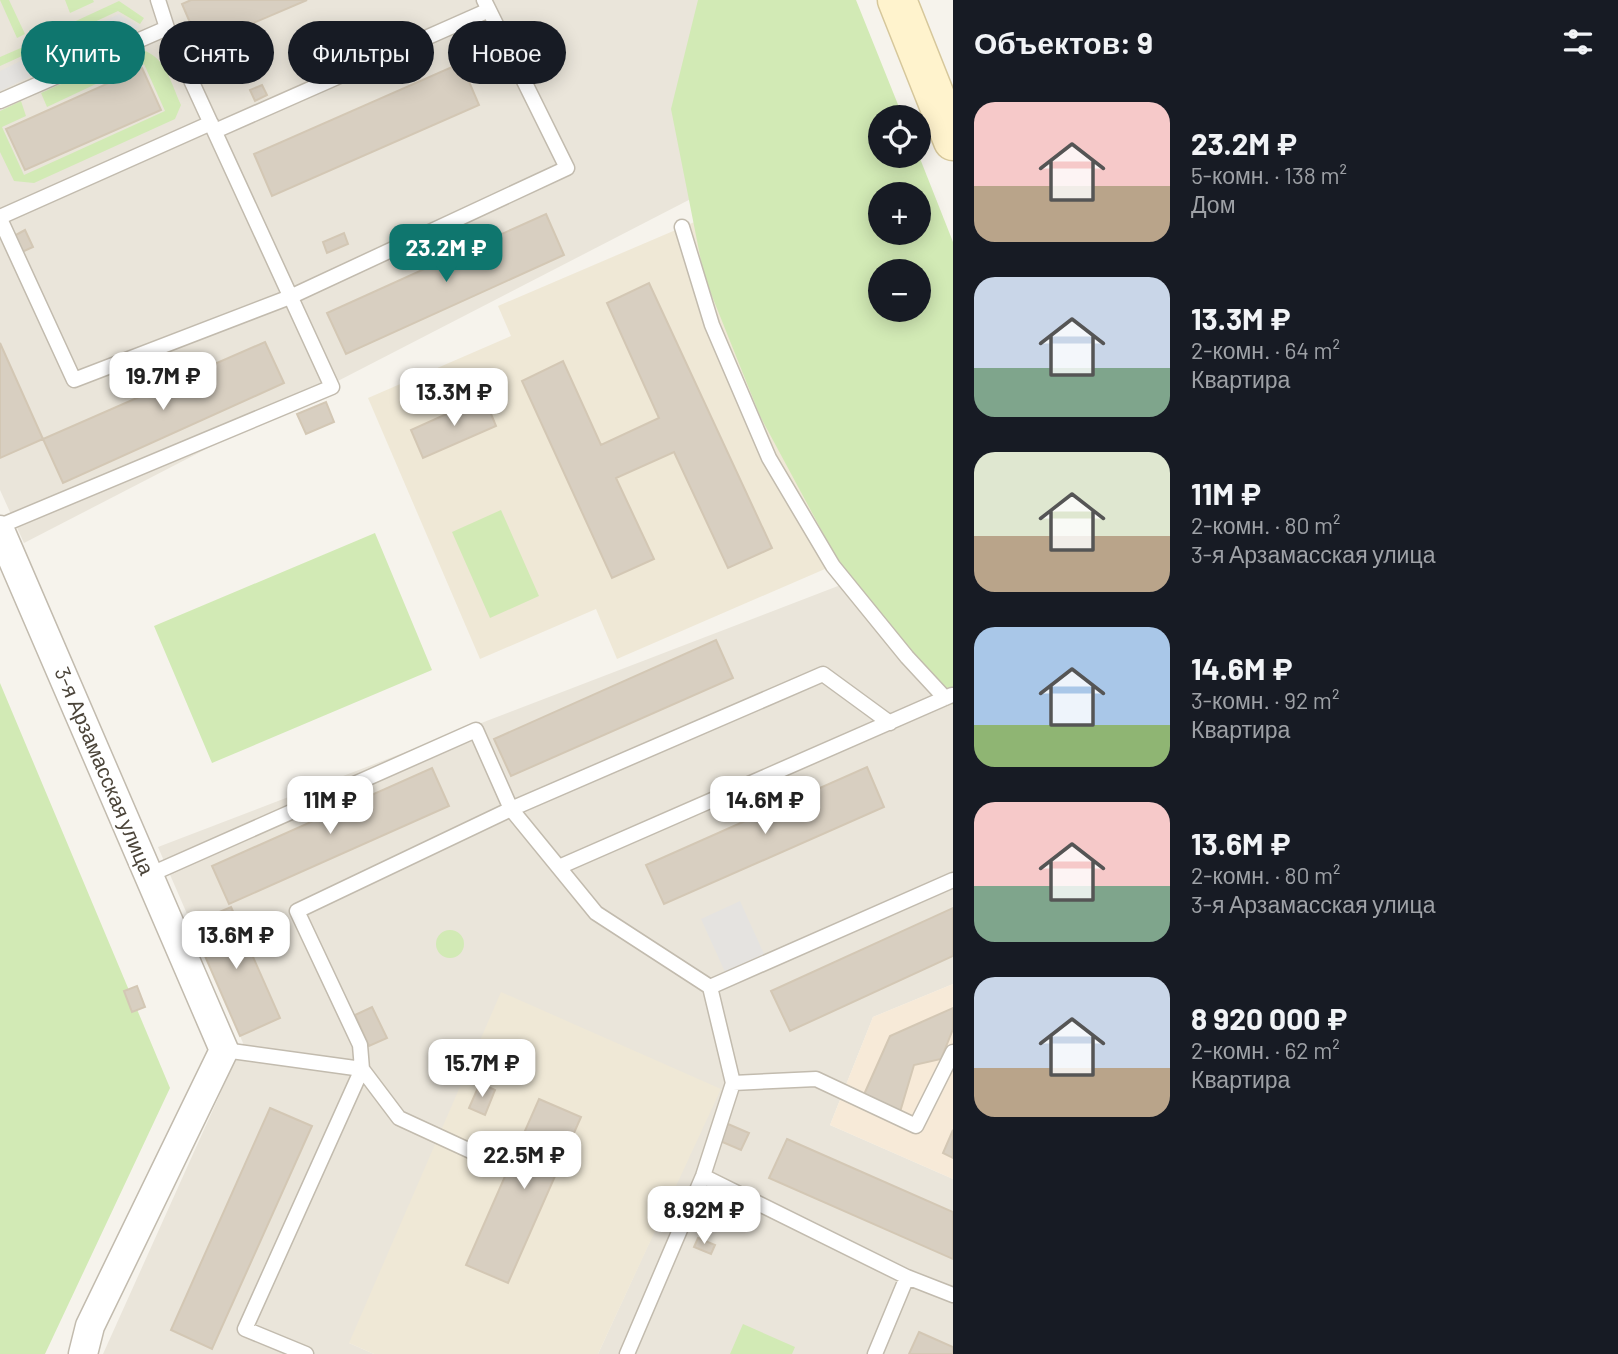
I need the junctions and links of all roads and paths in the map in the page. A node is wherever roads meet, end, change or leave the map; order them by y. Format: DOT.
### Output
graph roads {
  1 [pos="158,0"];
  2 [pos="901,1"];
  3 [pos="487,5"];
  4 [pos="165,21"];
  5 [pos="159,32"];
  6 [pos="193,84"];
  7 [pos="0,102"];
  8 [pos="213,127"];
  9 [pos="953,141"];
  10 [pos="1,222"];
  11 [pos="682,227"];
  12 [pos="290,297"];
  13 [pos="0,528"];
  14 [pos="949,696"];
  15 [pos="890,723"];
  16 [pos="511,809"];
  17 [pos="559,867"];
  18 [pos="149,875"];
  19 [pos="953,880"];
  20 [pos="710,987"];
  21 [pos="224,1050"];
  22 [pos="953,1052"];
  23 [pos="362,1069"];
  24 [pos="733,1083"];
  25 [pos="490,1160"];
  26 [pos="703,1176"];
  27 [pos="907,1277"];
  28 [pos="953,1295"];
  29 [pos="83,1354"];
  30 [pos="306,1354"];
  31 [pos="627,1354"];
  32 [pos="875,1354"];
  1 -- 4 [label="lane"];
  2 -- 9 [label="main road"];
  3 -- 8 [label="lane"];
  3 -- 12 [label="lane"];
  5 -- 7 [label="lane"];
  6 -- 8 [label="lane"];
  8 -- 10 [label="lane"];
  8 -- 12 [label="lane"];
  10 -- 12 [label="lane"];
  11 -- 14 [label="lane"];
  12 -- 13 [label="lane"];
  13 -- 18 [label="street, 3-я Арзамасская улица"];
  14 -- 15 [label="lane"];
  15 -- 16 [label="lane"];
  15 -- 17 [label="lane"];
  16 -- 17 [label="lane"];
  16 -- 18 [label="lane"];
  16 -- 23 [label="lane"];
  17 -- 20 [label="lane"];
  18 -- 21 [label="street, 3-я Арзамасская улица"];
  19 -- 20 [label="lane"];
  20 -- 24 [label="lane"];
  21 -- 23 [label="lane"];
  21 -- 29 [label="street"];
  22 -- 24 [label="lane"];
  23 -- 25 [label="lane"];
  23 -- 30 [label="lane"];
  24 -- 26 [label="lane"];
  26 -- 27 [label="lane"];
  26 -- 31 [label="lane"];
  27 -- 28 [label="lane"];
  27 -- 32 [label="lane"];
}
